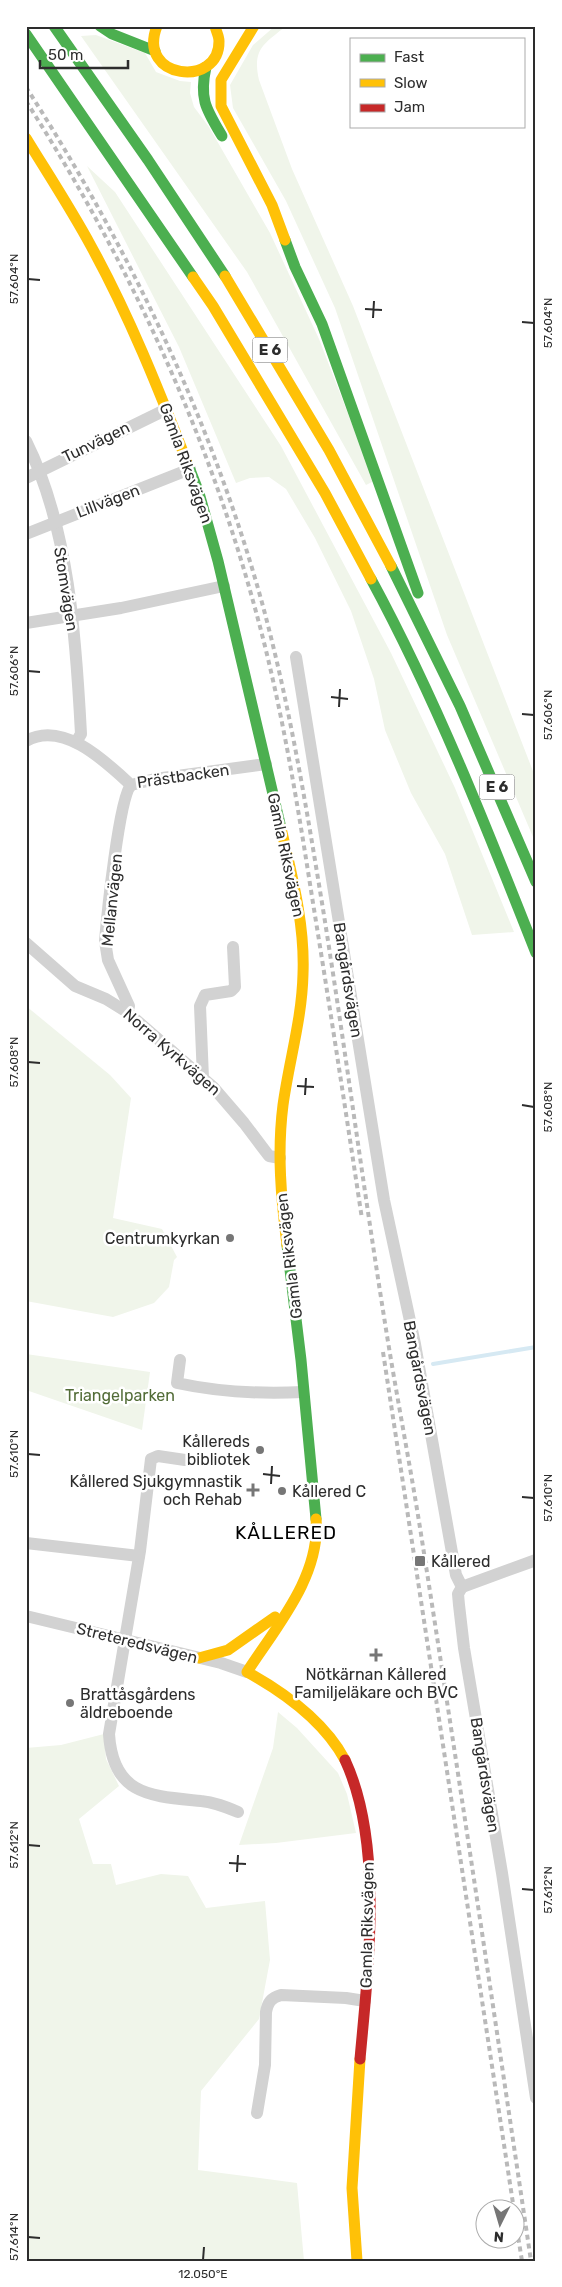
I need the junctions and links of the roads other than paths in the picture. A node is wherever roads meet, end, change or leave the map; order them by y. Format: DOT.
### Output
graph roads {
  1 [pos="54,26"];
  2 [pos="100,26"];
  3 [pos="157,26"];
  4 [pos="215,26"];
  5 [pos="252,26"];
  6 [pos="26,34"];
  7 [pos="218,49"];
  8 [pos="156,52"];
  9 [pos="206,67"];
  10 [pos="26,138"];
  11 [pos="292,258"];
  12 [pos="166,408"];
  13 [pos="26,441"];
  14 [pos="190,469"];
  15 [pos="40,470"];
  16 [pos="26,478"];
  17 [pos="55,521"];
  18 [pos="26,534"];
  19 [pos="224,586"];
  20 [pos="72,616"];
  21 [pos="26,623"];
  22 [pos="296,657"];
  23 [pos="454,693"];
  24 [pos="26,741"];
  25 [pos="76,742"];
  26 [pos="266,764"];
  27 [pos="131,785"];
  28 [pos="536,882"];
  29 [pos="26,942"];
  30 [pos="233,948"];
  31 [pos="536,953"];
  32 [pos="127,1012"];
  33 [pos="203,1078"];
  34 [pos="280,1158"];
  35 [pos="180,1360"];
  36 [pos="303,1392"];
  37 [pos="185,1460"];
  38 [pos="26,1543"];
  39 [pos="139,1556"];
  40 [pos="536,1560"];
  41 [pos="462,1587"];
  42 [pos="286,1610"];
  43 [pos="26,1616"];
  44 [pos="125,1639"];
  45 [pos="199,1658"];
  46 [pos="247,1672"];
  47 [pos="238,1812"];
  48 [pos="365,2001"];
  49 [pos="536,2098"];
  50 [pos="257,2113"];
  51 [pos="357,2261"];
  1 -- 23 [label="main road, E 6"];
  2 -- 8 [label="main road"];
  3 -- 8 [label="main road"];
  4 -- 7 [label="main road"];
  5 -- 7 [label="main road"];
  5 -- 11 [label="main road"];
  6 -- 31 [label="main road, E 6"];
  7 -- 9 [label="main road"];
  8 -- 9 [label="main road"];
  9 -- 11 [label="main road"];
  10 -- 12 [label="main road, Gamla Riksvägen"];
  11 -- 23 [label="main road"];
  12 -- 14 [label="main road, Gamla Riksvägen"];
  12 -- 15 [label="street, Tunvägen"];
  13 -- 15 [label="street, Stomvägen"];
  14 -- 17 [label="street, Lillvägen"];
  14 -- 19 [label="main road, Gamla Riksvägen"];
  15 -- 16 [label="street, Tunvägen"];
  15 -- 17 [label="street, Stomvägen"];
  17 -- 18 [label="street, Lillvägen"];
  17 -- 20 [label="street, Stomvägen"];
  19 -- 20 [label="street"];
  19 -- 26 [label="main road, Gamla Riksvägen"];
  20 -- 21 [label="street"];
  20 -- 25 [label="street, Stomvägen"];
  22 -- 41 [label="street, Bangårdsvägen"];
  23 -- 28 [label="main road, E 6"];
  24 -- 25 [label="street, Prästbacken"];
  25 -- 27 [label="street, Prästbacken"];
  26 -- 27 [label="street, Prästbacken"];
  26 -- 34 [label="main road, Gamla Riksvägen"];
  27 -- 32 [label="street, Mellanvägen"];
  29 -- 32 [label="street, Norra Kyrkvägen"];
  30 -- 33 [label="street"];
  32 -- 33 [label="street, Norra Kyrkvägen"];
  33 -- 34 [label="street, Norra Kyrkvägen"];
  34 -- 36 [label="main road, Gamla Riksvägen"];
  35 -- 36 [label="street"];
  36 -- 42 [label="main road, Gamla Riksvägen"];
  37 -- 39 [label="street"];
  38 -- 39 [label="street"];
  39 -- 44 [label="street"];
  40 -- 41 [label="street"];
  41 -- 49 [label="street, Bangårdsvägen"];
  42 -- 45 [label="main road, Gamla Riksvägen"];
  42 -- 46 [label="main road, Gamla Riksvägen"];
  43 -- 44 [label="street, Streteredsvägen"];
  44 -- 45 [label="street, Streteredsvägen"];
  44 -- 47 [label="street"];
  45 -- 46 [label="street, Streteredsvägen"];
  46 -- 48 [label="main road, Gamla Riksvägen"];
  48 -- 50 [label="street, Gamla Riksvägen"];
  48 -- 51 [label="main road, Gamla Riksvägen"];
}
